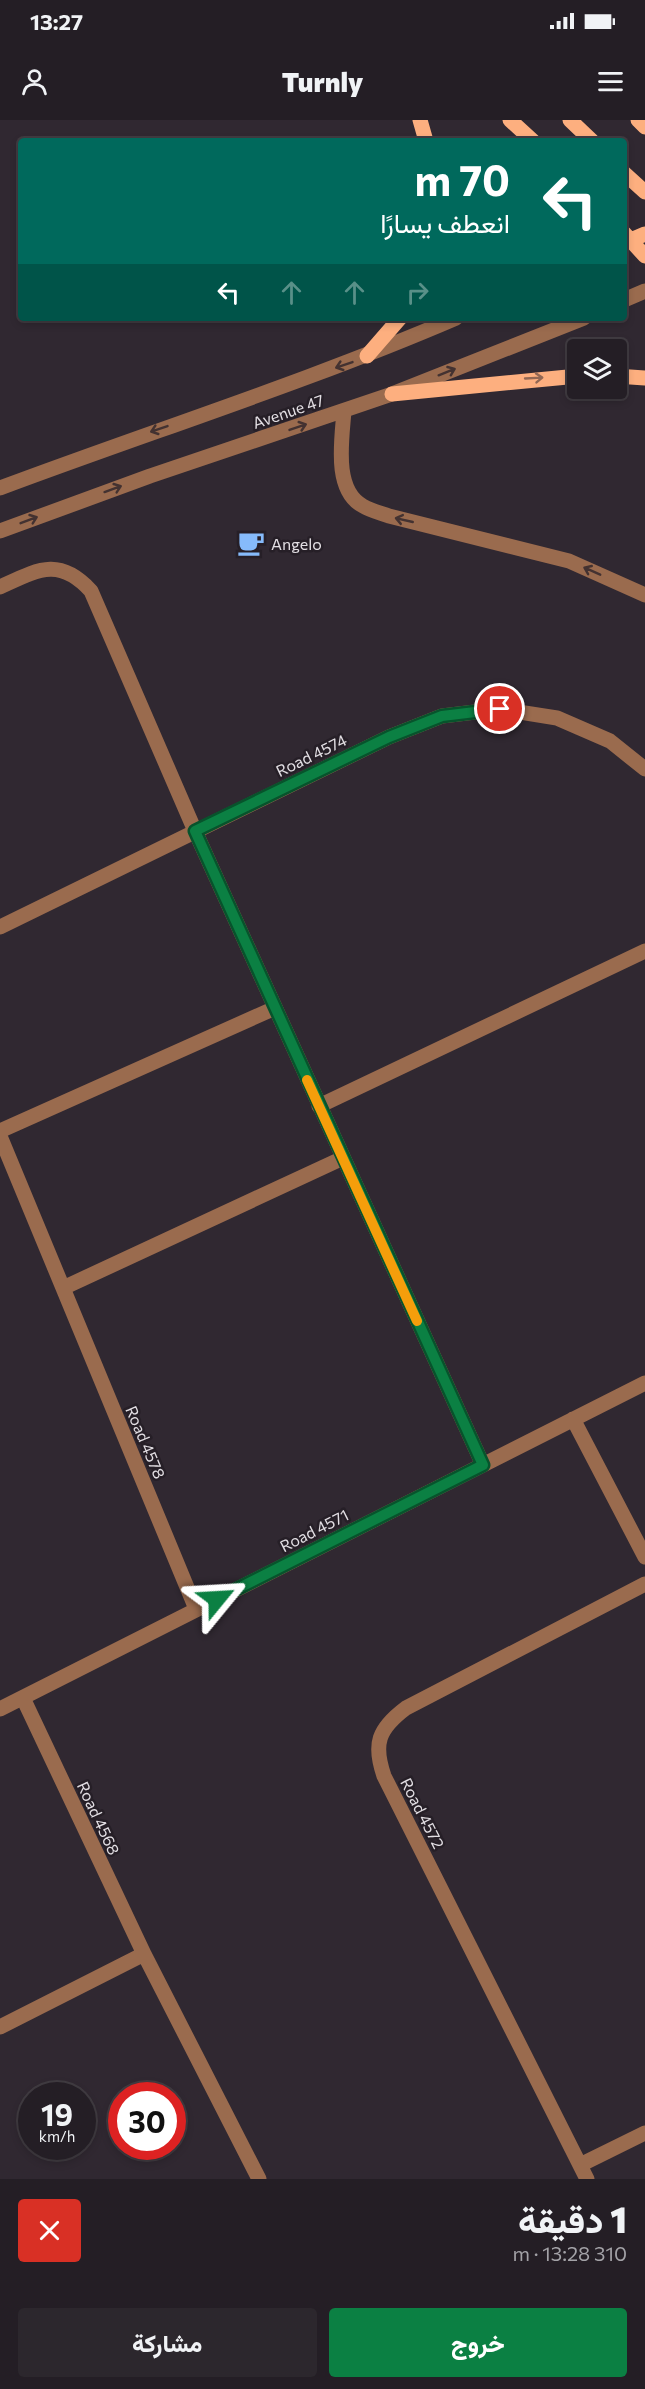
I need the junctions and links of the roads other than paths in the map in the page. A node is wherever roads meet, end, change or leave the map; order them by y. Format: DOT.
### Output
graph roads {
  1 [pos="420,120"];
  2 [pos="510,120"];
  3 [pos="570,120"];
  4 [pos="638,120"];
  5 [pos="645,127"];
  6 [pos="425,138"];
  7 [pos="530,138"];
  8 [pos="589,138"];
  9 [pos="627,176"];
  10 [pos="645,192"];
  11 [pos="634,238"];
  12 [pos="645,256"];
  13 [pos="645,291"];
  14 [pos="627,299"];
  15 [pos="397,321"];
  16 [pos="449,321"];
  17 [pos="576,321"];
  18 [pos="367,356"];
  19 [pos="567,377"];
  20 [pos="627,377"];
  21 [pos="645,378"];
  22 [pos="392,394"];
  23 [pos="344,411"];
  24 [pos="0,489"];
  25 [pos="0,531"];
  26 [pos="0,587"];
  27 [pos="645,595"];
  28 [pos="645,770"];
  29 [pos="195,831"];
  30 [pos="0,927"];
  31 [pos="645,951"];
  32 [pos="275,1008"];
  33 [pos="319,1106"];
  34 [pos="0,1133"];
  35 [pos="343,1158"];
  36 [pos="63,1288"];
  37 [pos="645,1383"];
  38 [pos="573,1419"];
  39 [pos="483,1465"];
  40 [pos="645,1557"];
  41 [pos="645,1584"];
  42 [pos="196,1609"];
  43 [pos="22,1698"];
  44 [pos="0,1709"];
  45 [pos="144,1954"];
  46 [pos="0,2027"];
  47 [pos="645,2133"];
  48 [pos="584,2172"];
  49 [pos="259,2179"];
  1 -- 6 [label="main road"];
  2 -- 7 [label="main road"];
  3 -- 8 [label="main road"];
  4 -- 5 [label="main road"];
  9 -- 10 [label="main road"];
  11 -- 12 [label="main road"];
  13 -- 14 [label="street"];
  15 -- 18 [label="main road"];
  16 -- 18 [label="street, Avenue 47"];
  22 -- 17 [label="street, Avenue 47, one-way"];
  18 -- 24 [label="street, Avenue 47, one-way"];
  22 -- 19 [label="main road, one-way"];
  20 -- 21 [label="main road"];
  22 -- 23 [label="street, Avenue 47"];
  25 -- 23 [label="street, Avenue 47, one-way"];
  27 -- 23 [label="street, one-way"];
  26 -- 29 [label="street"];
  28 -- 29 [label="street, Road 4574"];
  29 -- 30 [label="street, Road 4574"];
  29 -- 32 [label="street"];
  31 -- 33 [label="street"];
  32 -- 33 [label="street"];
  32 -- 34 [label="street, Road 4578"];
  33 -- 35 [label="street"];
  34 -- 36 [label="street, Road 4578"];
  35 -- 36 [label="street"];
  35 -- 39 [label="street"];
  36 -- 42 [label="street, Road 4578"];
  37 -- 38 [label="street, Road 4571"];
  38 -- 39 [label="street, Road 4571"];
  38 -- 40 [label="street"];
  39 -- 42 [label="street, Road 4571"];
  41 -- 48 [label="street, Road 4572"];
  42 -- 43 [label="street, Road 4571"];
  43 -- 44 [label="street, Road 4571"];
  43 -- 45 [label="street, Road 4568"];
  45 -- 46 [label="street"];
  45 -- 49 [label="street, Road 4568"];
  47 -- 48 [label="street"];
}
